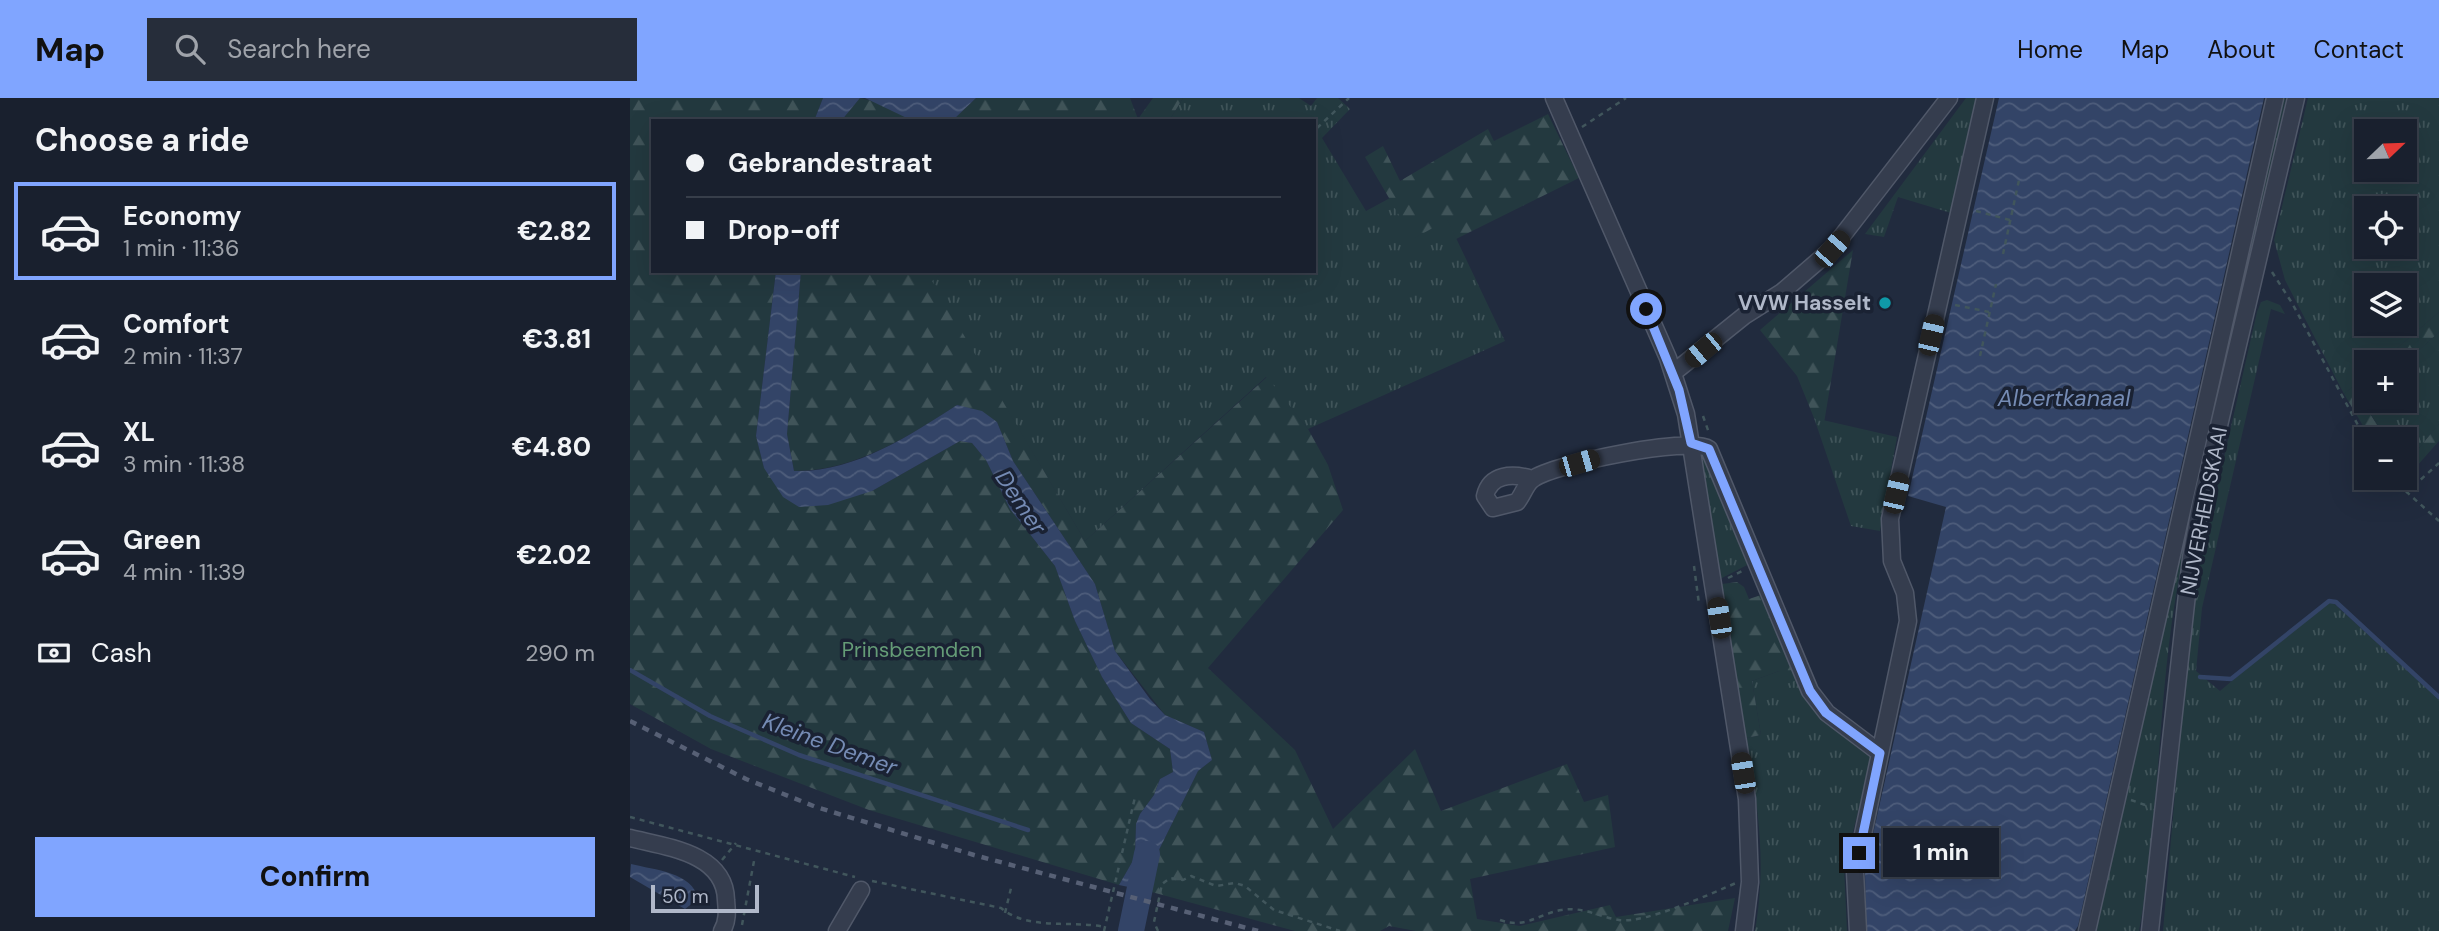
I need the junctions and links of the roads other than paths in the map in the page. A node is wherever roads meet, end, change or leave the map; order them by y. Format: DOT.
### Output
graph roads {
  1 [pos="1554,98"];
  2 [pos="1950,98"];
  3 [pos="1985,98"];
  4 [pos="2276,98"];
  5 [pos="2296,98"];
  6 [pos="1673,373"];
  7 [pos="1691,443"];
  8 [pos="1532,479"];
  9 [pos="1880,753"];
  10 [pos="630,838"];
  11 [pos="861,890"];
  12 [pos="722,931"];
  13 [pos="837,931"];
  14 [pos="1744,931"];
  15 [pos="1858,931"];
  16 [pos="2087,931"];
  17 [pos="2150,931"];
  1 -- 6 [label="street"];
  2 -- 6 [label="street"];
  3 -- 9 [label="street"];
  4 -- 16 [label="street"];
  5 -- 17 [label="street, NIJVERHEIDSKAAI"];
  6 -- 7 [label="street"];
  7 -- 8 [label="street"];
  7 -- 9 [label="street"];
  7 -- 14 [label="street"];
  9 -- 15 [label="street"];
  10 -- 12 [label="street"];
  11 -- 13 [label="street"];
}
